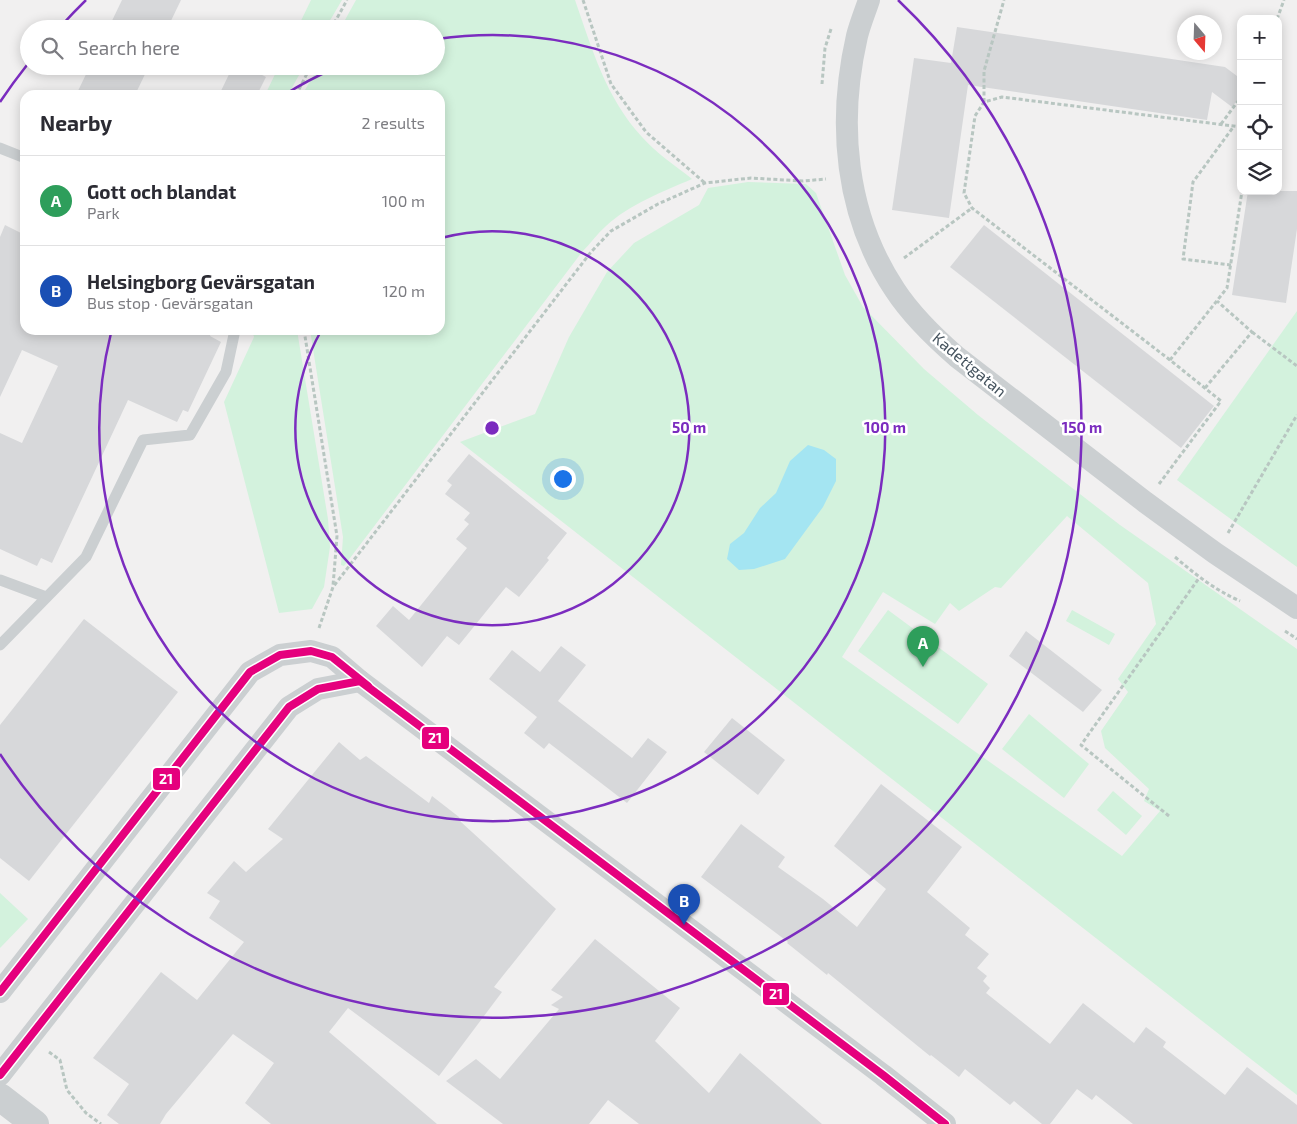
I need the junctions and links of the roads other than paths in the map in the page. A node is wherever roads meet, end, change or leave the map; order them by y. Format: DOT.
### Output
graph roads {
  1 [pos="869,0"];
  2 [pos="0,148"];
  3 [pos="20,156"];
  4 [pos="234,335"];
  5 [pos="0,580"];
  6 [pos="46,597"];
  7 [pos="1297,608"];
  8 [pos="0,645"];
  9 [pos="360,681"];
  10 [pos="0,992"];
  11 [pos="0,1075"];
  12 [pos="0,1097"];
  13 [pos="35,1124"];
  14 [pos="946,1124"];
  1 -- 7 [label="street, Kadettgatan"];
  2 -- 3 [label="lane"];
  4 -- 6 [label="lane"];
  5 -- 6 [label="lane"];
  6 -- 8 [label="lane"];
  9 -- 10 [label="street"];
  9 -- 11 [label="street"];
  9 -- 14 [label="street"];
  12 -- 13 [label="street"];
}
